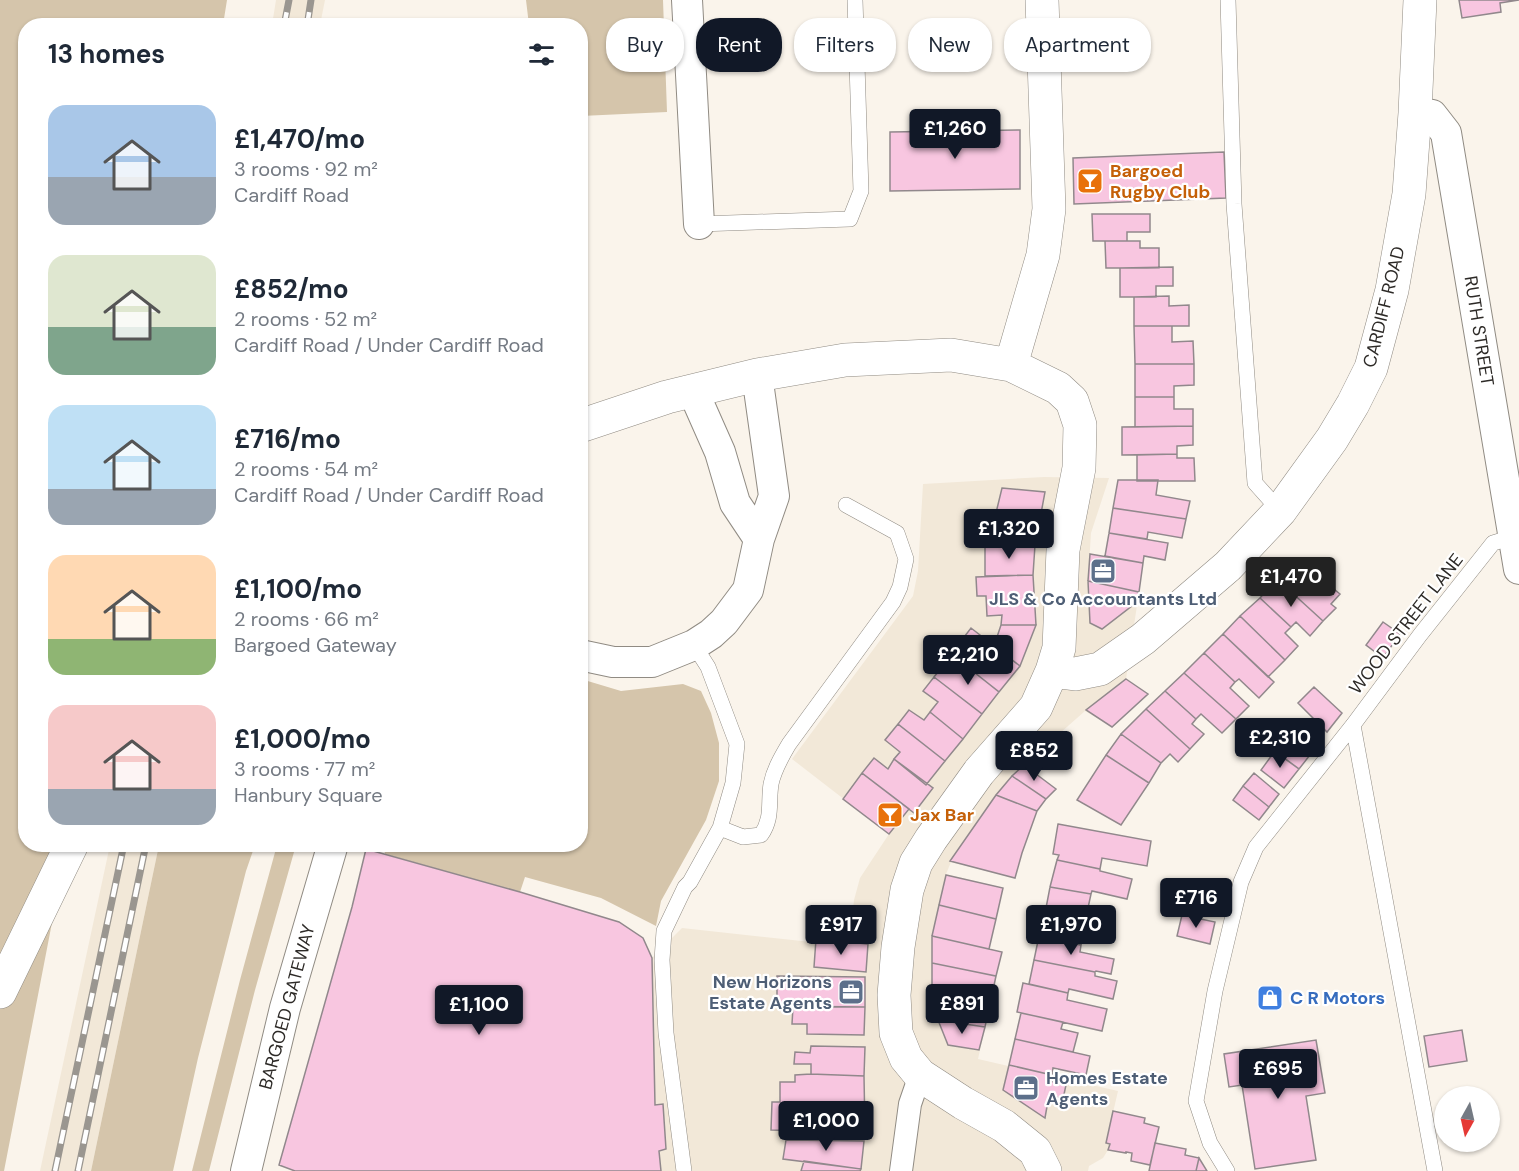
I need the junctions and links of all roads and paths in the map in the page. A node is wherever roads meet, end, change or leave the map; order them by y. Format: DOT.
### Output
graph roads {
  1 [pos="687,0"];
  2 [pos="855,0"];
  3 [pos="1042,0"];
  4 [pos="1228,0"];
  5 [pos="1420,0"];
  6 [pos="1415,113"];
  7 [pos="699,224"];
  8 [pos="1011,365"];
  9 [pos="757,375"];
  10 [pos="693,391"];
  11 [pos="588,423"];
  12 [pos="846,505"];
  13 [pos="1280,511"];
  14 [pos="1513,537"];
  15 [pos="759,539"];
  16 [pos="1519,569"];
  17 [pos="694,645"];
  18 [pos="588,657"];
  19 [pos="1052,671"];
  20 [pos="1353,725"];
  21 [pos="720,828"];
  22 [pos="68,852"];
  23 [pos="331,852"];
  24 [pos="0,992"];
  25 [pos="920,1075"];
  26 [pos="246,1171"];
  27 [pos="684,1171"];
  28 [pos="902,1171"];
  29 [pos="1045,1171"];
  30 [pos="1227,1171"];
  31 [pos="1435,1171"];
  1 -- 7 [label="street"];
  2 -- 7 [label="lane"];
  3 -- 8 [label="street"];
  4 -- 13 [label="lane"];
  5 -- 6 [label="street, CARDIFF ROAD"];
  6 -- 13 [label="street, CARDIFF ROAD"];
  6 -- 14 [label="street, RUTH STREET"];
  8 -- 9 [label="street"];
  8 -- 19 [label="street"];
  9 -- 10 [label="street"];
  9 -- 15 [label="street"];
  10 -- 11 [label="street"];
  10 -- 15 [label="street"];
  12 -- 21 [label="lane"];
  13 -- 19 [label="street, CARDIFF ROAD"];
  14 -- 16 [label="street, RUTH STREET"];
  14 -- 20 [label="lane, WOOD STREET LANE"];
  15 -- 17 [label="street"];
  17 -- 18 [label="street"];
  17 -- 21 [label="lane"];
  19 -- 25 [label="street"];
  20 -- 30 [label="lane, WOOD STREET LANE"];
  20 -- 31 [label="lane"];
  21 -- 27 [label="lane"];
  22 -- 24 [label="street"];
  23 -- 26 [label="street, BARGOED GATEWAY"];
  25 -- 28 [label="street"];
  25 -- 29 [label="street"];
}
